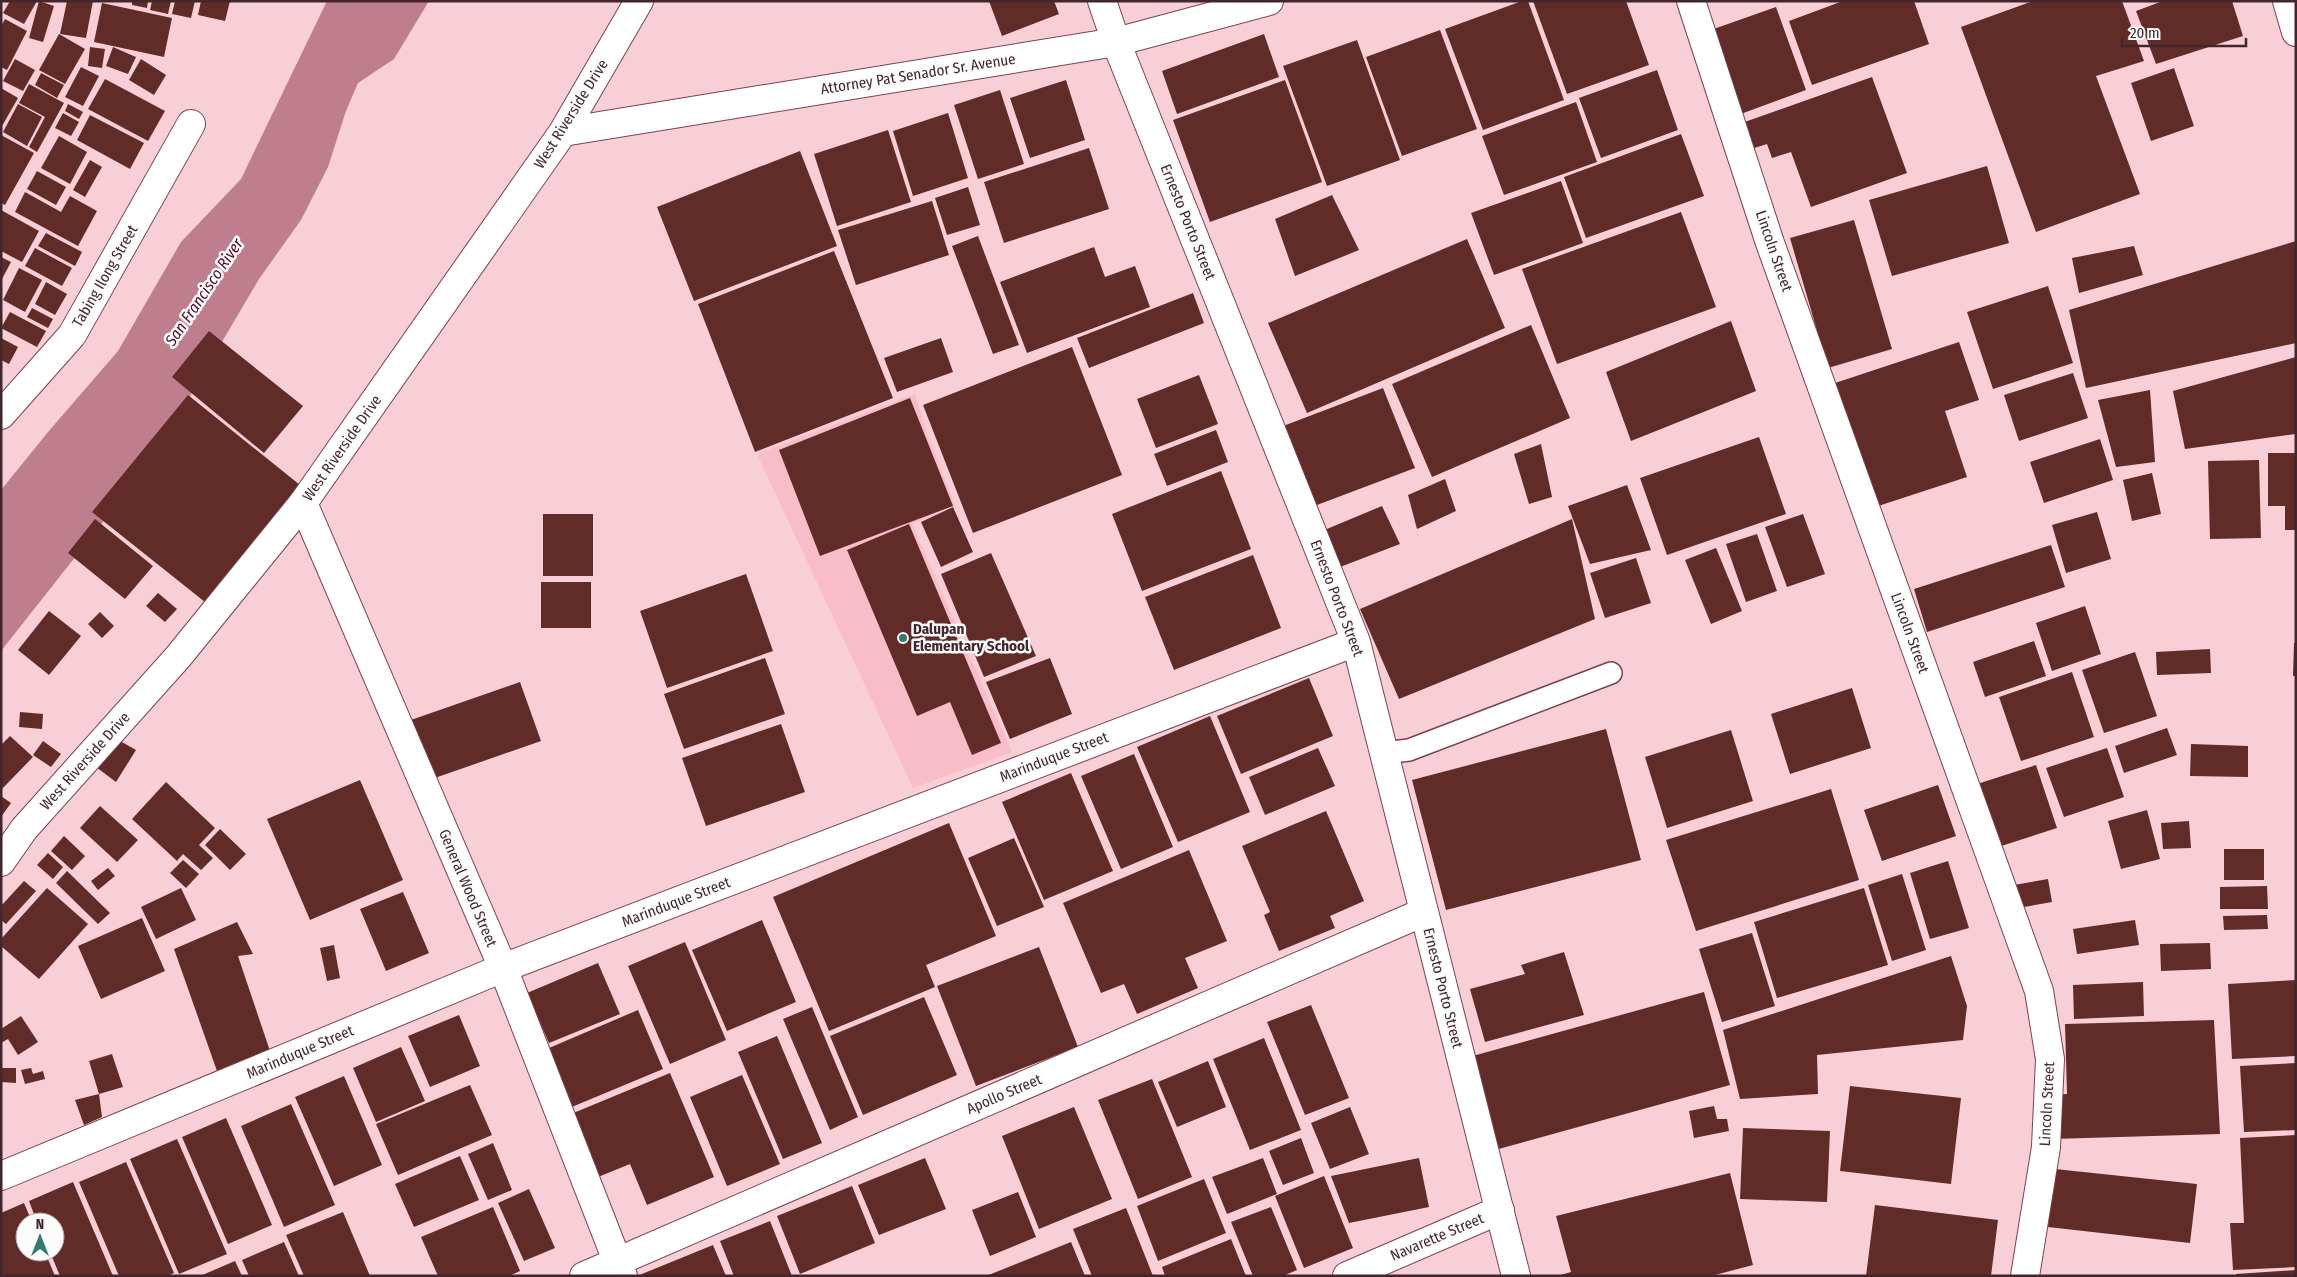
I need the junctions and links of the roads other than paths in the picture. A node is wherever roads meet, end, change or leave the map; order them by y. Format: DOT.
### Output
graph roads {
  1 [pos="639,1"];
  2 [pos="1102,1"];
  3 [pos="1270,1"];
  4 [pos="1691,1"];
  5 [pos="2287,1"];
  6 [pos="2296,32"];
  7 [pos="1116,42"];
  8 [pos="191,124"];
  9 [pos="563,132"];
  10 [pos="1,415"];
  11 [pos="303,504"];
  12 [pos="1356,642"];
  13 [pos="1611,673"];
  14 [pos="1384,753"];
  15 [pos="1,862"];
  16 [pos="1424,912"];
  17 [pos="503,968"];
  18 [pos="1,1176"];
  19 [pos="1500,1210"];
  20 [pos="620,1269"];
  21 [pos="584,1276"];
  22 [pos="1347,1276"];
  23 [pos="1516,1276"];
  24 [pos="2025,1276"];
  1 -- 9 [label="street, West Riverside Drive"];
  2 -- 7 [label="street, Ernesto Porto Street"];
  3 -- 7 [label="street, Attorney Pat Senador Sr. Avenue"];
  4 -- 24 [label="street, Lincoln Street"];
  5 -- 6 [label="street"];
  7 -- 9 [label="street, Attorney Pat Senador Sr. Avenue"];
  7 -- 12 [label="street, Ernesto Porto Street"];
  8 -- 10 [label="street, Tabing Ilong Street"];
  9 -- 11 [label="street, West Riverside Drive"];
  11 -- 15 [label="street, West Riverside Drive"];
  11 -- 17 [label="street, General Wood Street"];
  12 -- 14 [label="street, Ernesto Porto Street"];
  12 -- 17 [label="street, Marinduque Street"];
  13 -- 14 [label="lane"];
  14 -- 16 [label="street, Ernesto Porto Street"];
  16 -- 19 [label="street, Ernesto Porto Street"];
  16 -- 20 [label="street, Apollo Street"];
  17 -- 18 [label="street, Marinduque Street"];
  17 -- 20 [label="street, General Wood Street"];
  19 -- 22 [label="street, Navarette Street"];
  19 -- 23 [label="street, Ernesto Porto Street"];
  20 -- 21 [label="street, Apollo Street"];
}
